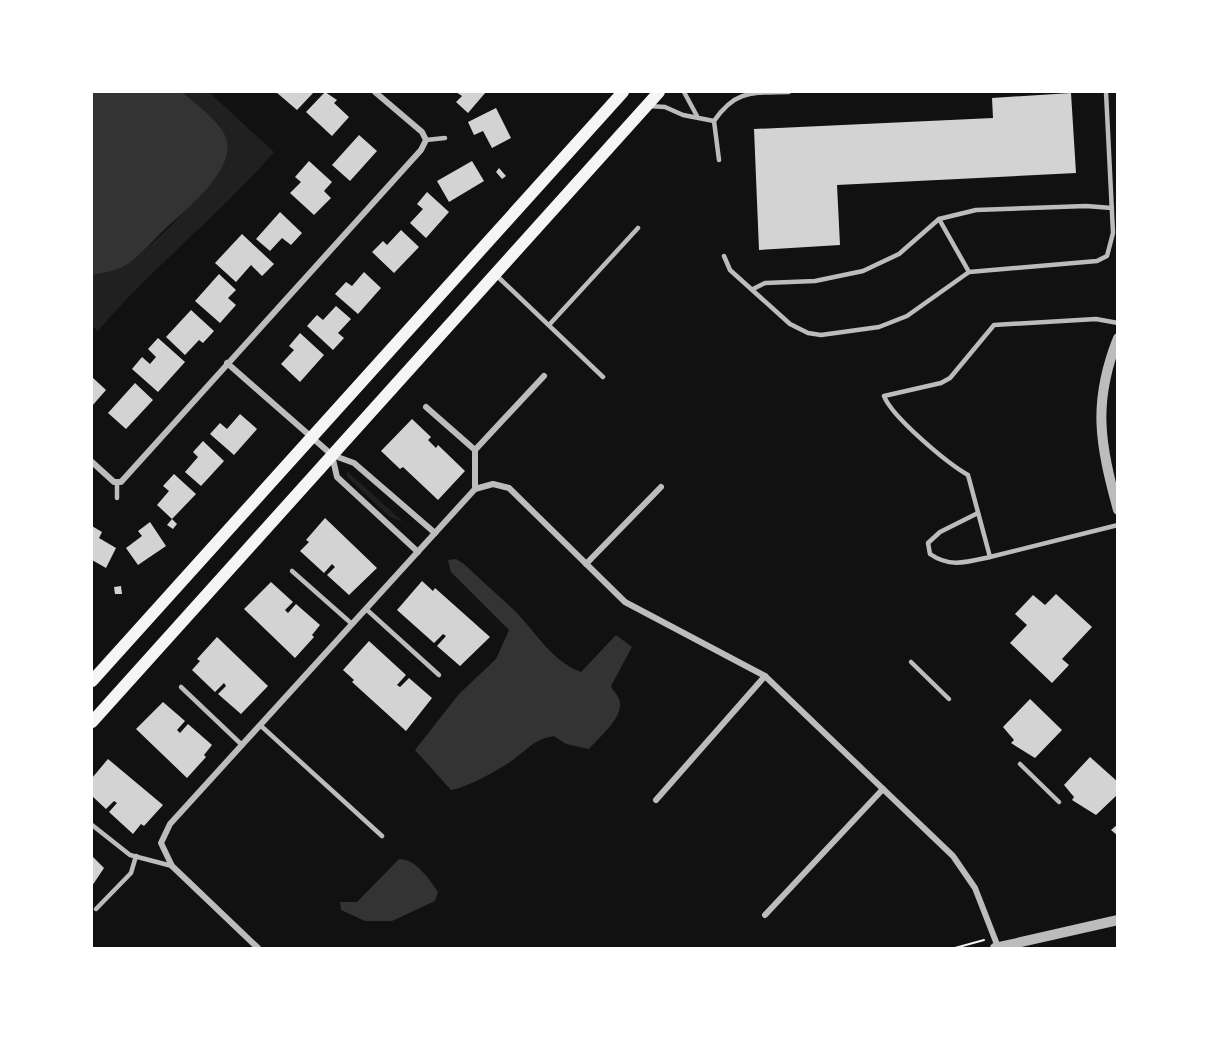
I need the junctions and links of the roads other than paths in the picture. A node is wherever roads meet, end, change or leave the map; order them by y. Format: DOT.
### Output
graph roads {
  1 [pos="375,92"];
  2 [pos="623,92"];
  3 [pos="659,92"];
  4 [pos="684,92"];
  5 [pos="789,92"];
  6 [pos="1106,92"];
  7 [pos="646,106"];
  8 [pos="697,116"];
  9 [pos="714,121"];
  10 [pos="445,138"];
  11 [pos="426,140"];
  12 [pos="719,160"];
  13 [pos="1112,208"];
  14 [pos="939,219"];
  15 [pos="638,228"];
  16 [pos="724,256"];
  17 [pos="969,272"];
  18 [pos="495,274"];
  19 [pos="753,289"];
  20 [pos="1118,323"];
  21 [pos="549,325"];
  22 [pos="1118,338"];
  23 [pos="227,363"];
  24 [pos="544,376"];
  25 [pos="603,377"];
  26 [pos="426,407"];
  27 [pos="312,437"];
  28 [pos="475,450"];
  29 [pos="332,455"];
  30 [pos="92,462"];
  31 [pos="117,483"];
  32 [pos="661,487"];
  33 [pos="475,489"];
  34 [pos="117,498"];
  35 [pos="1118,510"];
  36 [pos="978,513"];
  37 [pos="1118,525"];
  38 [pos="435,533"];
  39 [pos="418,552"];
  40 [pos="990,557"];
  41 [pos="586,564"];
  42 [pos="292,571"];
  43 [pos="366,609"];
  44 [pos="352,624"];
  45 [pos="911,662"];
  46 [pos="439,675"];
  47 [pos="765,676"];
  48 [pos="92,681"];
  49 [pos="182,687"];
  50 [pos="949,699"];
  51 [pos="92,722"];
  52 [pos="261,725"];
  53 [pos="242,745"];
  54 [pos="1020,764"];
  55 [pos="883,789"];
  56 [pos="656,800"];
  57 [pos="1059,802"];
  58 [pos="92,825"];
  59 [pos="382,836"];
  60 [pos="136,856"];
  61 [pos="172,866"];
  62 [pos="96,909"];
  63 [pos="765,915"];
  64 [pos="1118,920"];
  65 [pos="258,948"];
  66 [pos="997,948"];
  1 -- 11 [label="street"];
  2 -- 27 [label="main road"];
  3 -- 7 [label="main road"];
  4 -- 8 [label="lane"];
  5 -- 9 [label="lane"];
  6 -- 13 [label="lane"];
  7 -- 8 [label="lane"];
  7 -- 18 [label="main road"];
  8 -- 9 [label="lane"];
  9 -- 12 [label="lane"];
  10 -- 11 [label="lane"];
  11 -- 23 [label="street"];
  13 -- 14 [label="lane"];
  13 -- 17 [label="lane"];
  14 -- 17 [label="lane"];
  14 -- 19 [label="lane"];
  15 -- 21 [label="lane"];
  16 -- 19 [label="lane"];
  17 -- 19 [label="lane"];
  18 -- 21 [label="lane"];
  18 -- 29 [label="main road"];
  20 -- 36 [label="lane"];
  21 -- 25 [label="lane"];
  22 -- 35 [label="street"];
  23 -- 27 [label="street"];
  23 -- 31 [label="street"];
  24 -- 28 [label="street"];
  26 -- 28 [label="street"];
  27 -- 29 [label="street"];
  27 -- 48 [label="main road"];
  28 -- 33 [label="street"];
  29 -- 38 [label="street"];
  29 -- 39 [label="street"];
  29 -- 51 [label="main road"];
  30 -- 31 [label="street"];
  31 -- 34 [label="lane"];
  32 -- 41 [label="street"];
  33 -- 38 [label="street"];
  33 -- 41 [label="street"];
  36 -- 40 [label="lane"];
  36 -- 40 [label="lane"];
  37 -- 40 [label="lane"];
  38 -- 39 [label="street"];
  39 -- 43 [label="street"];
  41 -- 47 [label="street"];
  42 -- 44 [label="lane"];
  43 -- 44 [label="street"];
  43 -- 46 [label="lane"];
  44 -- 52 [label="street"];
  45 -- 50 [label="lane"];
  47 -- 55 [label="street"];
  47 -- 56 [label="street"];
  49 -- 53 [label="lane"];
  52 -- 53 [label="street"];
  52 -- 59 [label="lane"];
  53 -- 61 [label="street"];
  54 -- 57 [label="lane"];
  55 -- 63 [label="street"];
  55 -- 66 [label="street"];
  58 -- 60 [label="lane"];
  60 -- 61 [label="lane"];
  60 -- 62 [label="lane"];
  61 -- 65 [label="street"];
  64 -- 66 [label="street"];
}
